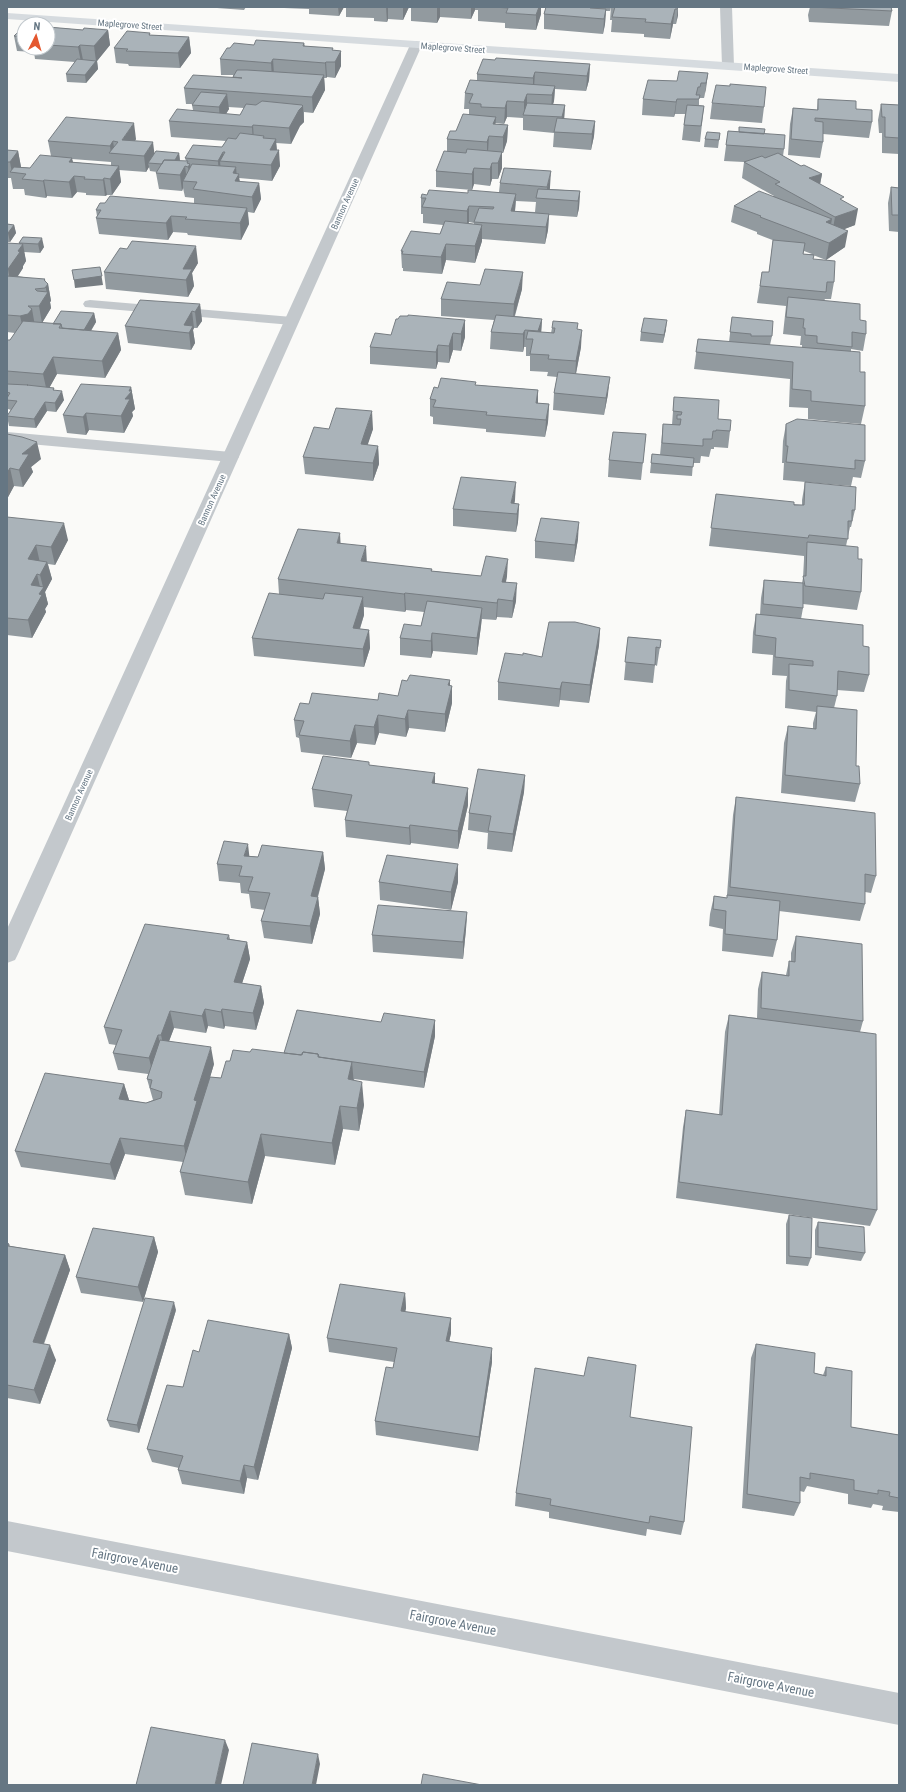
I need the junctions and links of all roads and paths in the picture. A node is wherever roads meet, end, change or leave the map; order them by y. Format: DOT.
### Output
graph roads {
  1 [pos="726,7"];
  2 [pos="7,16"];
  3 [pos="416,45"];
  4 [pos="728,66"];
  5 [pos="899,78"];
  6 [pos="90,304"];
  7 [pos="292,321"];
  8 [pos="7,437"];
  9 [pos="231,457"];
  10 [pos="7,954"];
  11 [pos="7,1536"];
  12 [pos="899,1709"];
  1 -- 4 [label="street"];
  2 -- 3 [label="street, Maplegrove Street"];
  3 -- 4 [label="street, Maplegrove Street"];
  3 -- 7 [label="street, Bannon Avenue"];
  4 -- 5 [label="street, Maplegrove Street"];
  6 -- 7 [label="lane"];
  7 -- 9 [label="street, Bannon Avenue"];
  8 -- 9 [label="lane"];
  9 -- 10 [label="street, Bannon Avenue"];
  11 -- 12 [label="street, Fairgrove Avenue"];
}
